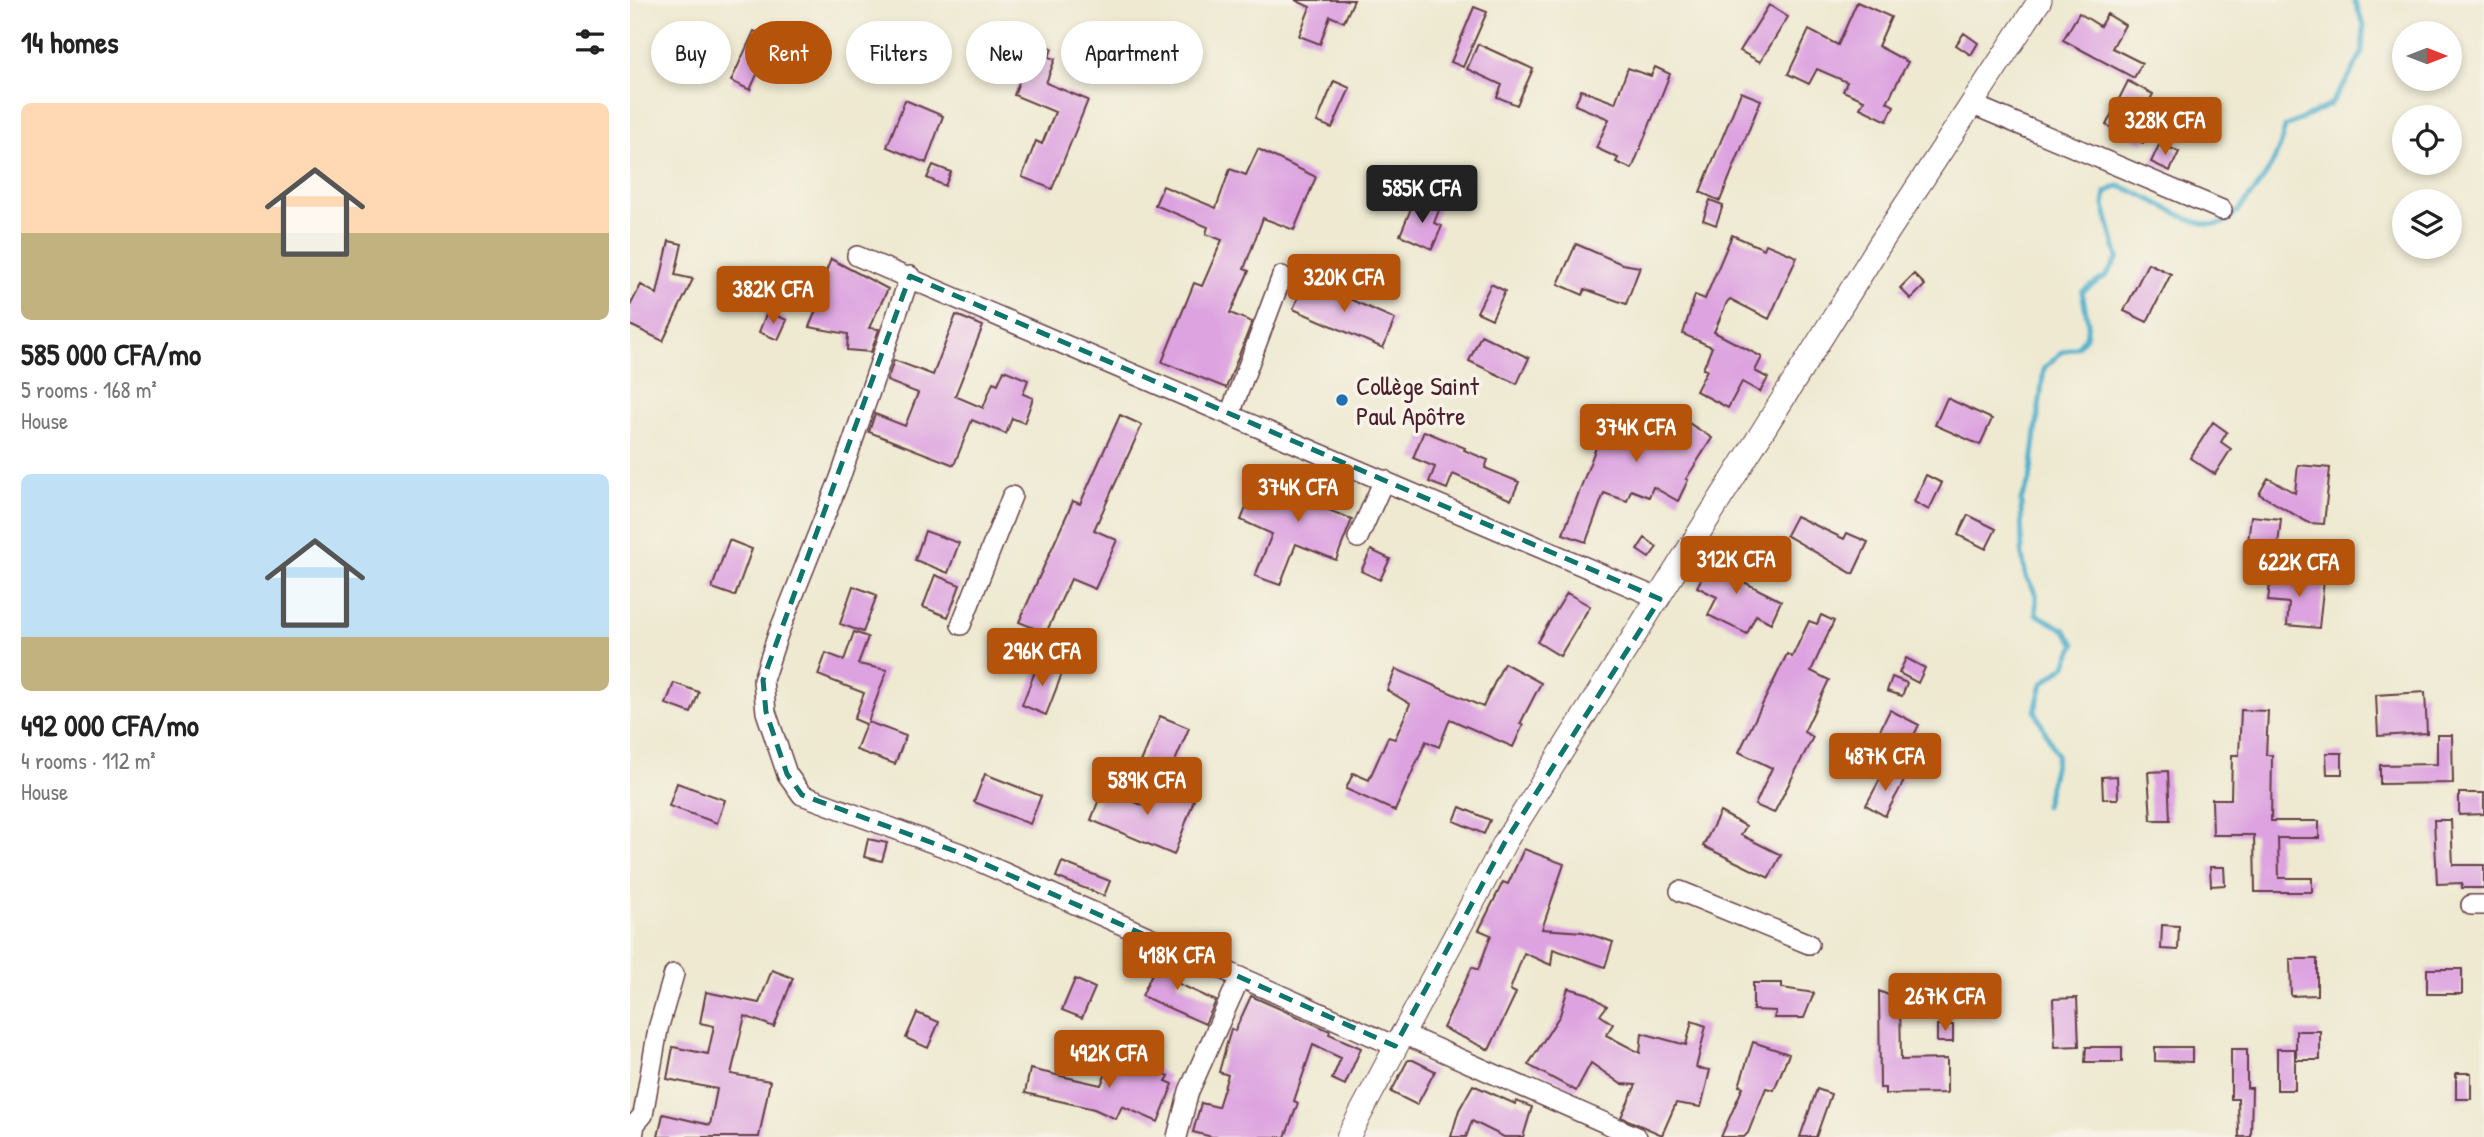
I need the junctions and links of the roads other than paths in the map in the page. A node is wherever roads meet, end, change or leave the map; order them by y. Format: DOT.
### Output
graph roads {
  1 [pos="2040,0"];
  2 [pos="1971,104"];
  3 [pos="2222,209"];
  4 [pos="857,256"];
  5 [pos="910,276"];
  6 [pos="1282,276"];
  7 [pos="1230,414"];
  8 [pos="1384,480"];
  9 [pos="1012,496"];
  10 [pos="1358,538"];
  11 [pos="1660,599"];
  12 [pos="961,625"];
  13 [pos="1679,891"];
  14 [pos="1809,944"];
  15 [pos="674,974"];
  16 [pos="1240,977"];
  17 [pos="1398,1039"];
  18 [pos="633,1137"];
  19 [pos="1178,1137"];
  20 [pos="1348,1137"];
  21 [pos="1637,1137"];
  1 -- 2 [label="street"];
  2 -- 3 [label="street"];
  2 -- 11 [label="street"];
  4 -- 5 [label="street"];
  5 -- 7 [label="street"];
  5 -- 16 [label="street"];
  6 -- 7 [label="street"];
  7 -- 8 [label="street"];
  8 -- 10 [label="street"];
  8 -- 11 [label="street"];
  9 -- 12 [label="street"];
  11 -- 17 [label="street"];
  13 -- 14 [label="street"];
  15 -- 18 [label="street"];
  16 -- 17 [label="street"];
  16 -- 19 [label="street"];
  17 -- 20 [label="street"];
  17 -- 21 [label="street"];
}
